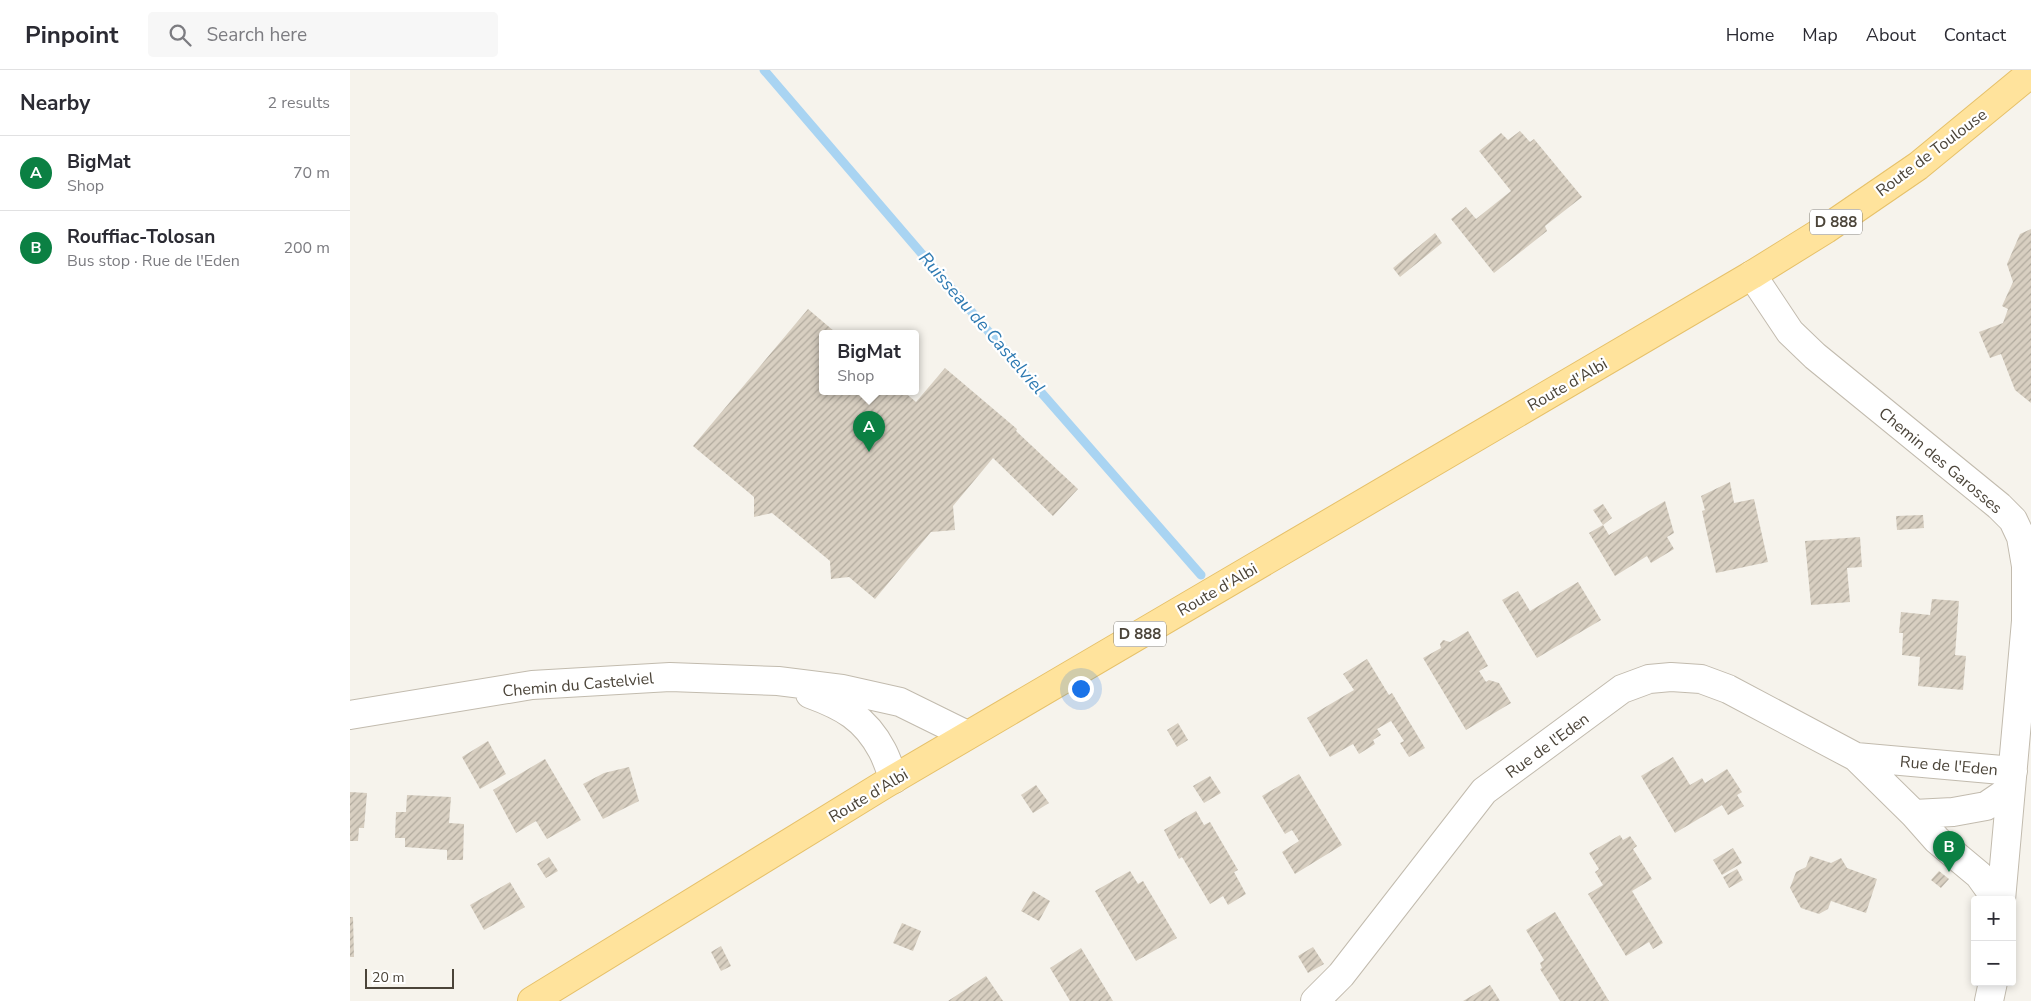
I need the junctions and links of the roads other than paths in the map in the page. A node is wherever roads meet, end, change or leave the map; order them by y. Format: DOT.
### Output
graph roads {
  1 [pos="2031,73"];
  2 [pos="1752,276"];
  3 [pos="778,681"];
  4 [pos="350,715"];
  5 [pos="968,735"];
  6 [pos="1856,756"];
  7 [pos="894,779"];
  8 [pos="2012,780"];
  9 [pos="1914,814"];
  10 [pos="1994,896"];
  11 [pos="2001,896"];
  12 [pos="1992,986"];
  13 [pos="532,1001"];
  14 [pos="1315,1001"];
  15 [pos="1989,1001"];
  1 -- 2 [label="main road, Route de Toulouse / D 888"];
  2 -- 5 [label="main road, Route d'Albi / D 888"];
  2 -- 8 [label="street, Chemin des Garosses"];
  3 -- 4 [label="street, Chemin du Castelviel"];
  3 -- 5 [label="street, Chemin du Castelviel"];
  3 -- 7 [label="street, Chemin du Castelviel"];
  5 -- 7 [label="main road, Route d'Albi / D 888"];
  6 -- 8 [label="street, Rue de l'Eden"];
  6 -- 9 [label="street, Rue de l'Eden"];
  6 -- 14 [label="street, Rue de l'Eden"];
  7 -- 13 [label="main road, Route d'Albi / D 888"];
  8 -- 9 [label="street, Rue de l'Eden"];
  8 -- 11 [label="street, Chemin des Garosses"];
  9 -- 10 [label="street, Rue de l'Eden"];
  12 -- 15 [label="street"];
}
